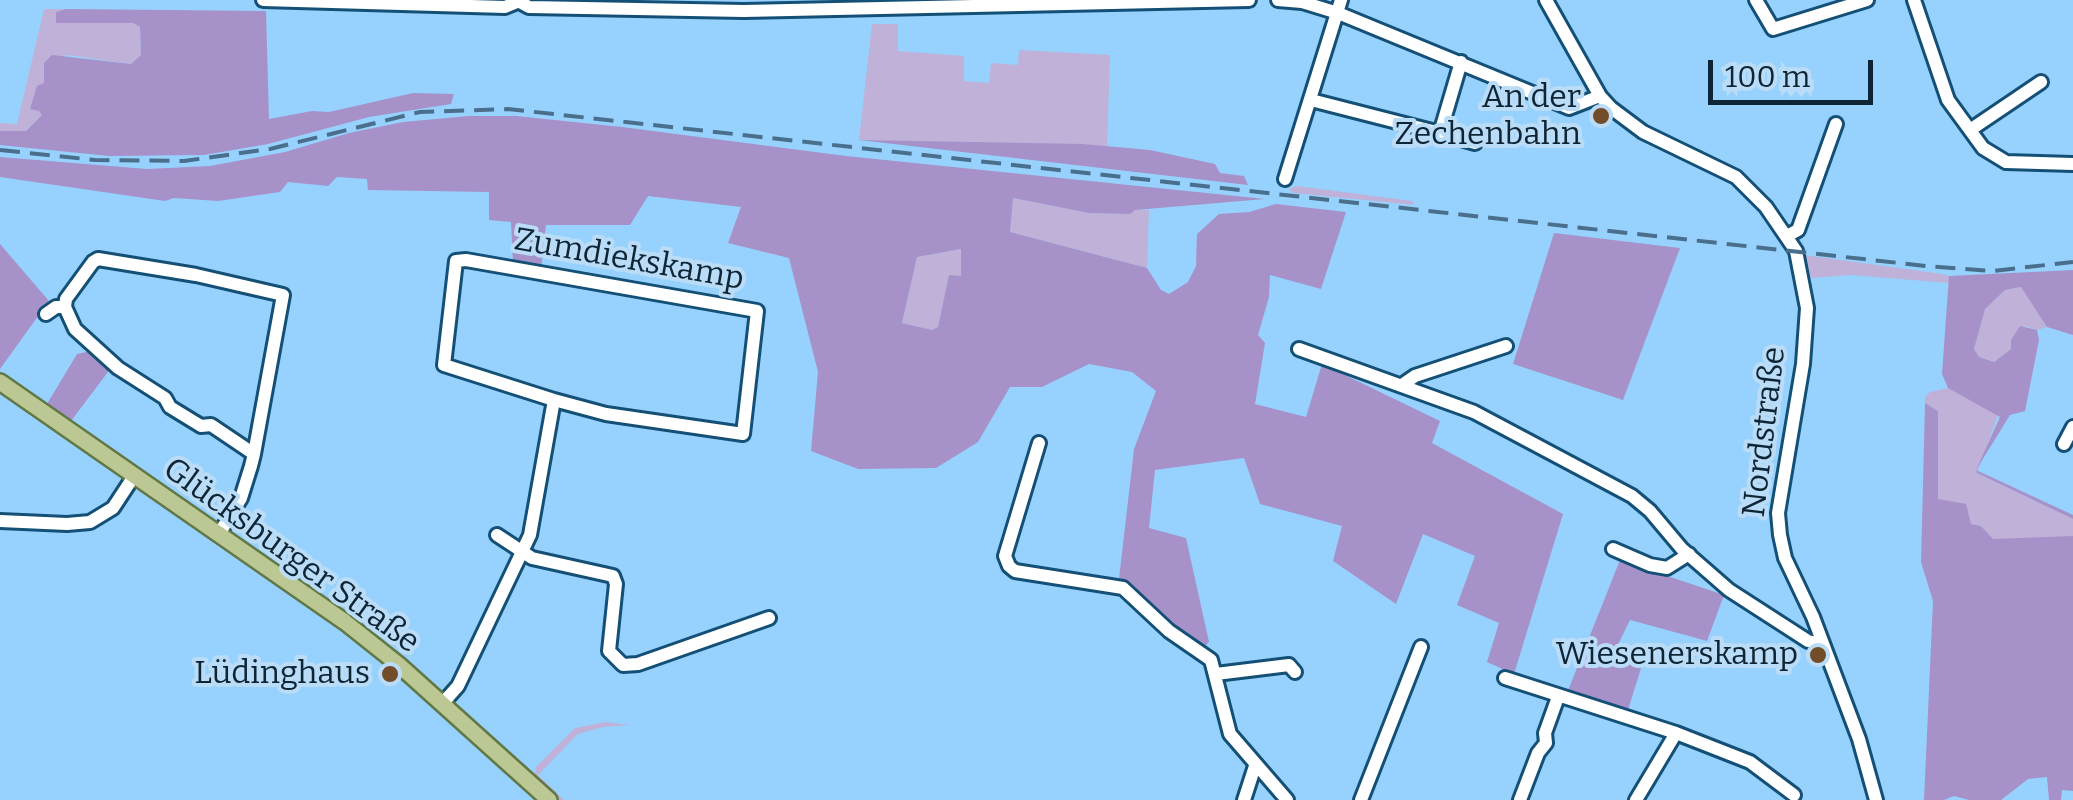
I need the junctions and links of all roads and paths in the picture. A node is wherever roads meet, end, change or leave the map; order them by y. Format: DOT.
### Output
graph roads {
  1 [pos="262,0"];
  2 [pos="1249,0"];
  3 [pos="1278,0"];
  4 [pos="1546,0"];
  5 [pos="1756,0"];
  6 [pos="1866,0"];
  7 [pos="1914,0"];
  8 [pos="517,1"];
  9 [pos="460,2"];
  10 [pos="901,3"];
  11 [pos="792,4"];
  12 [pos="1340,6"];
  13 [pos="1461,62"];
  14 [pos="2041,82"];
  15 [pos="1600,96"];
  16 [pos="1310,100"];
  17 [pos="1836,124"];
  18 [pos="1970,130"];
  19 [pos="1440,132"];
  20 [pos="1475,144"];
  21 [pos="2073,164"];
  22 [pos="1286,179"];
  23 [pos="1788,236"];
  24 [pos="64,307"];
  25 [pos="46,314"];
  26 [pos="1506,346"];
  27 [pos="1299,349"];
  28 [pos="0,382"];
  29 [pos="1402,385"];
  30 [pos="554,400"];
  31 [pos="2073,428"];
  32 [pos="1039,443"];
  33 [pos="2064,444"];
  34 [pos="254,454"];
  35 [pos="134,476"];
  36 [pos="0,521"];
  37 [pos="220,534"];
  38 [pos="497,535"];
  39 [pos="1612,549"];
  40 [pos="522,552"];
  41 [pos="1688,554"];
  42 [pos="768,618"];
  43 [pos="1822,644"];
  44 [pos="1421,648"];
  45 [pos="1295,672"];
  46 [pos="1216,674"];
  47 [pos="1505,678"];
  48 [pos="1558,697"];
  49 [pos="442,704"];
  50 [pos="1676,733"];
  51 [pos="1255,766"];
  52 [pos="1794,794"];
  53 [pos="549,800"];
  54 [pos="1244,800"];
  55 [pos="1287,800"];
  56 [pos="1361,800"];
  57 [pos="1520,800"];
  58 [pos="1636,800"];
  59 [pos="1876,800"];
  1 -- 9 [label="street"];
  2 -- 10 [label="street"];
  3 -- 12 [label="street"];
  4 -- 15 [label="street, Nordstraße"];
  5 -- 6 [label="street"];
  7 -- 18 [label="street"];
  8 -- 9 [label="street"];
  8 -- 11 [label="street"];
  10 -- 11 [label="street"];
  12 -- 13 [label="street"];
  12 -- 16 [label="street"];
  13 -- 15 [label="street"];
  13 -- 19 [label="street"];
  14 -- 18 [label="street"];
  15 -- 23 [label="street, Nordstraße"];
  16 -- 19 [label="street"];
  16 -- 22 [label="street"];
  17 -- 23 [label="street"];
  18 -- 21 [label="street"];
  19 -- 20 [label="street"];
  23 -- 43 [label="street, Nordstraße"];
  24 -- 25 [label="street"];
  24 -- 34 [label="street"];
  24 -- 34 [label="street"];
  26 -- 29 [label="street"];
  27 -- 29 [label="street"];
  28 -- 35 [label="main road, Glücksburger Straße"];
  29 -- 41 [label="street"];
  30 -- 30 [label="street, Zumdiekskamp"];
  30 -- 40 [label="street"];
  31 -- 33 [label="street"];
  32 -- 46 [label="street"];
  34 -- 37 [label="street"];
  35 -- 36 [label="street, Glücksburger Straße"];
  35 -- 37 [label="main road, Glücksburger Straße"];
  37 -- 49 [label="main road, Glücksburger Straße"];
  38 -- 40 [label="street"];
  39 -- 41 [label="street"];
  40 -- 42 [label="street"];
  40 -- 49 [label="street"];
  41 -- 43 [label="street"];
  43 -- 59 [label="street, Nordstraße"];
  44 -- 56 [label="street"];
  45 -- 46 [label="street"];
  46 -- 51 [label="street"];
  47 -- 48 [label="street"];
  48 -- 50 [label="street"];
  48 -- 57 [label="street"];
  49 -- 53 [label="main road, Glücksburger Straße"];
  50 -- 52 [label="street"];
  50 -- 58 [label="street"];
  51 -- 54 [label="street"];
  51 -- 55 [label="street"];
}
